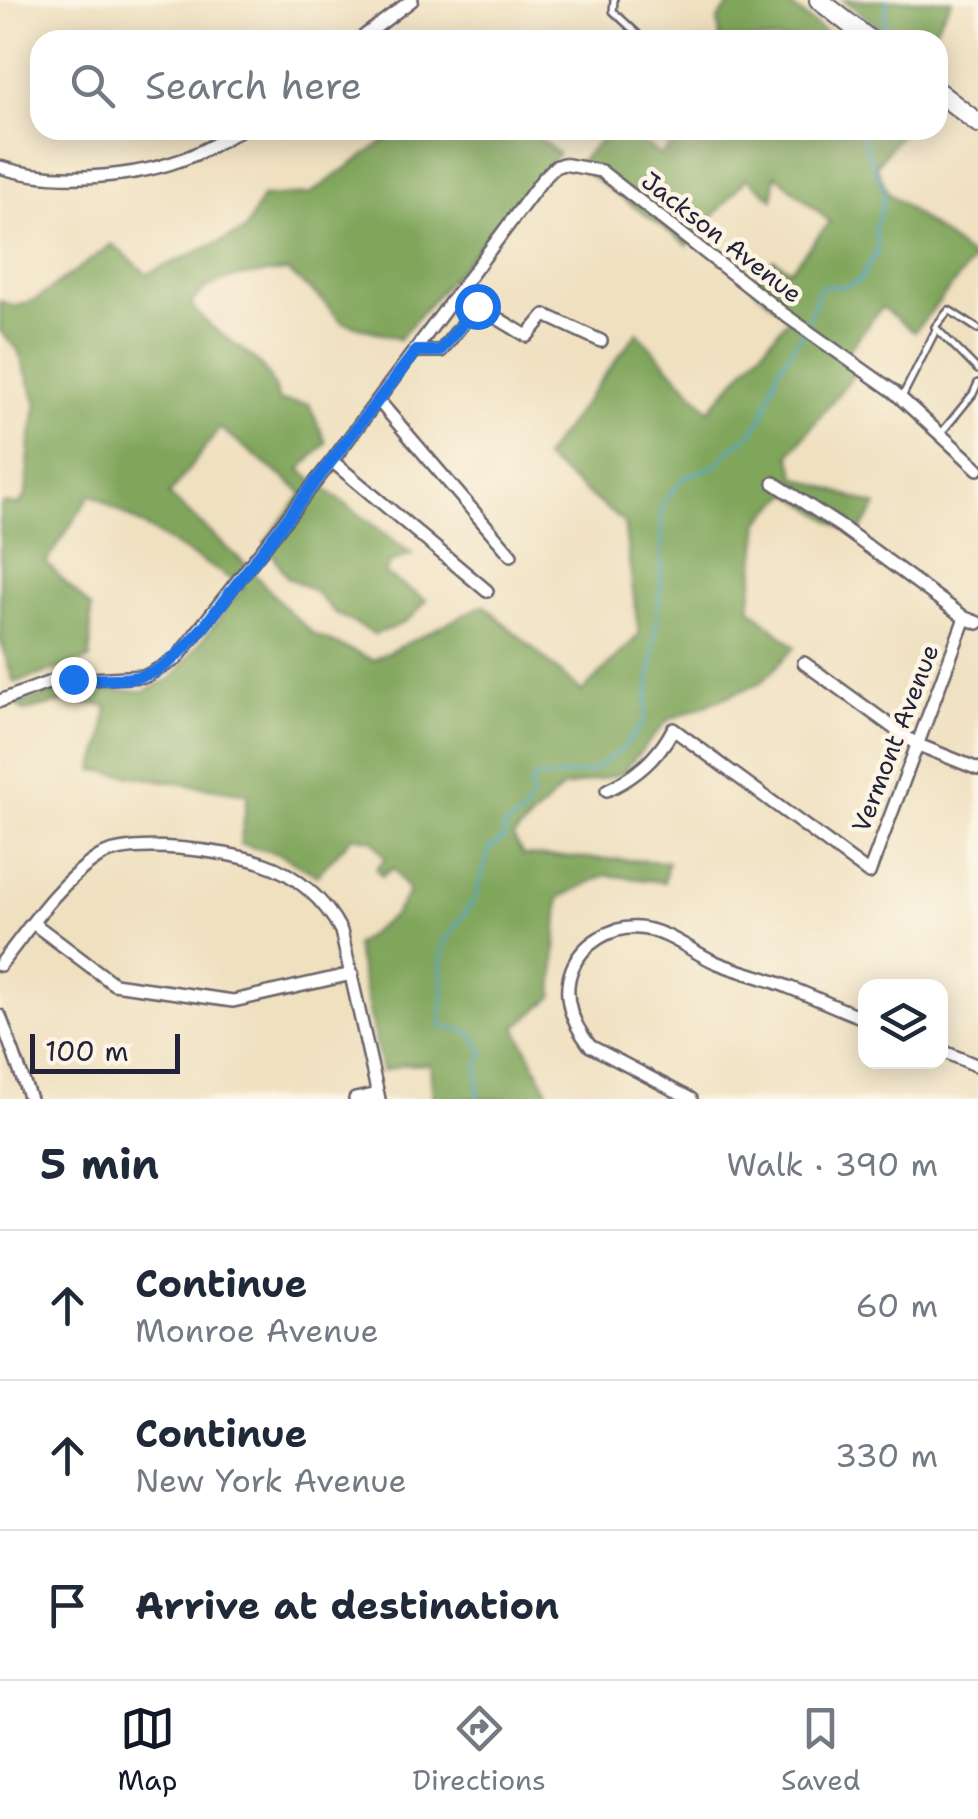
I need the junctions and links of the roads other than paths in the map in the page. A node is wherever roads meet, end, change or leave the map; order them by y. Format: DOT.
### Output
graph roads {
  1 [pos="412,0"];
  2 [pos="614,0"];
  3 [pos="819,0"];
  4 [pos="372,30"];
  5 [pos="633,30"];
  6 [pos="857,30"];
  7 [pos="948,100"];
  8 [pos="978,123"];
  9 [pos="221,140"];
  10 [pos="0,167"];
  11 [pos="936,330"];
  12 [pos="978,330"];
  13 [pos="601,341"];
  14 [pos="416,351"];
  15 [pos="978,370"];
  16 [pos="978,382"];
  17 [pos="900,399"];
  18 [pos="378,400"];
  19 [pos="939,436"];
  20 [pos="332,460"];
  21 [pos="978,468"];
  22 [pos="774,483"];
  23 [pos="511,554"];
  24 [pos="487,592"];
  25 [pos="965,618"];
  26 [pos="978,623"];
  27 [pos="804,664"];
  28 [pos="0,701"];
  29 [pos="916,744"];
  30 [pos="978,769"];
  31 [pos="607,790"];
  32 [pos="33,923"];
  33 [pos="0,965"];
  34 [pos="352,974"];
  35 [pos="0,1016"];
  36 [pos="858,1016"];
  37 [pos="948,1053"];
  38 [pos="978,1066"];
  39 [pos="379,1096"];
  40 [pos="30,1099"];
  41 [pos="355,1099"];
  42 [pos="691,1099"];
  1 -- 4 [label="street"];
  2 -- 5 [label="lane"];
  3 -- 6 [label="main road"];
  7 -- 8 [label="main road"];
  9 -- 10 [label="street"];
  11 -- 12 [label="lane"];
  11 -- 15 [label="lane"];
  11 -- 17 [label="lane"];
  13 -- 14 [label="street"];
  14 -- 17 [label="street, Jackson Avenue"];
  14 -- 18 [label="street"];
  16 -- 19 [label="lane"];
  17 -- 19 [label="street, Jackson Avenue"];
  18 -- 20 [label="street"];
  18 -- 23 [label="street"];
  19 -- 21 [label="street, Jackson Avenue"];
  20 -- 24 [label="street"];
  20 -- 28 [label="street"];
  22 -- 25 [label="street"];
  25 -- 26 [label="street"];
  25 -- 29 [label="street, Vermont Avenue"];
  27 -- 29 [label="street"];
  29 -- 30 [label="street"];
  29 -- 31 [label="street, Vermont Avenue"];
  32 -- 33 [label="street"];
  32 -- 34 [label="street"];
  32 -- 34 [label="street"];
  34 -- 39 [label="street"];
  35 -- 40 [label="street"];
  36 -- 42 [label="street"];
  37 -- 38 [label="street"];
  39 -- 41 [label="street"];
}
